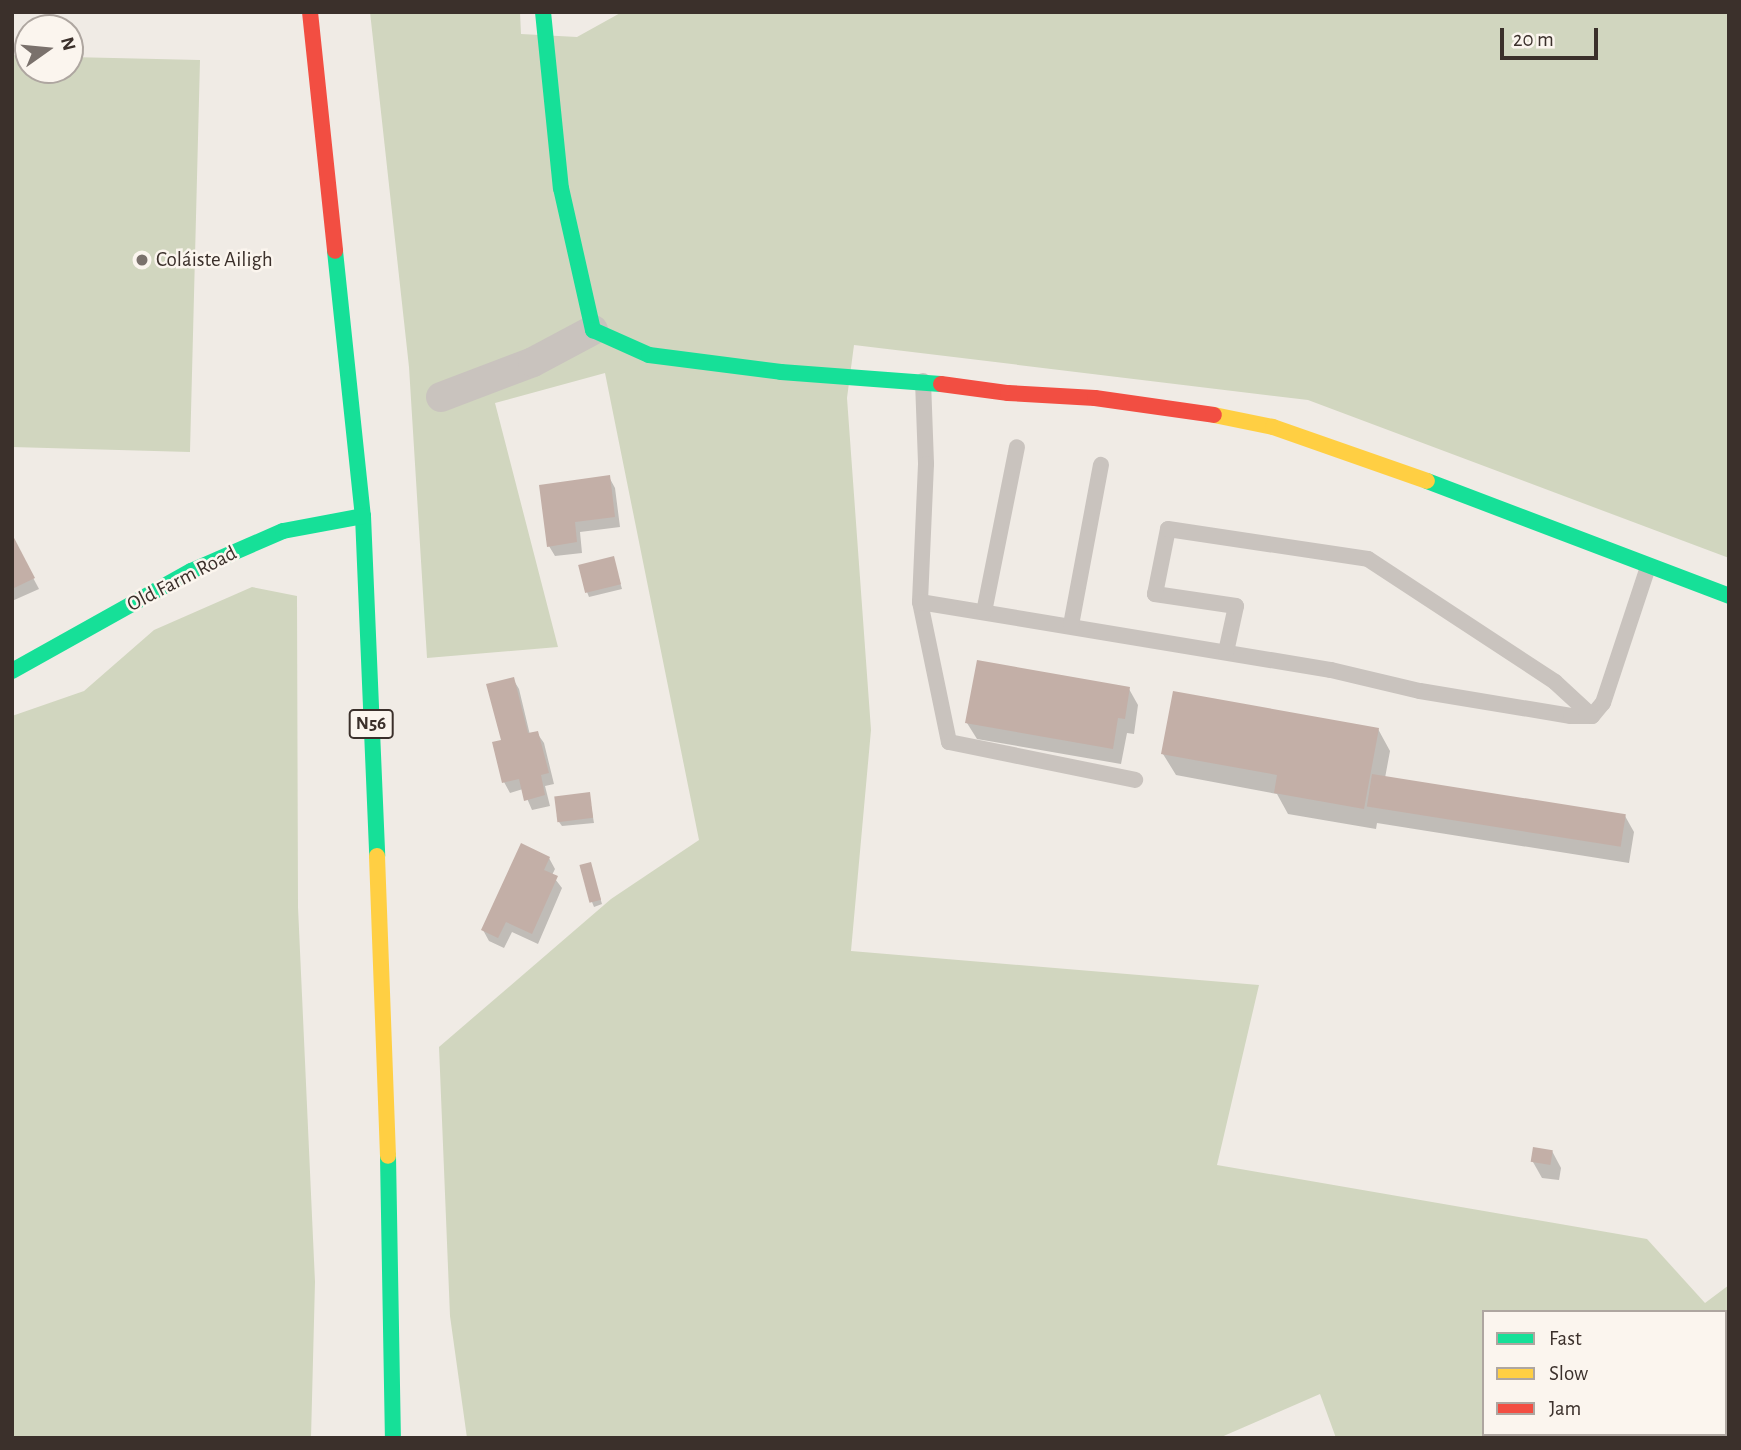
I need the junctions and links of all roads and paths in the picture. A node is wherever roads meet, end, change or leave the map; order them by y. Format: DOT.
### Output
graph roads {
  1 [pos="310,12"];
  2 [pos="544,12"];
  3 [pos="593,330"];
  4 [pos="923,381"];
  5 [pos="441,397"];
  6 [pos="1017,447"];
  7 [pos="1101,465"];
  8 [pos="363,516"];
  9 [pos="1648,567"];
  10 [pos="1729,596"];
  11 [pos="920,602"];
  12 [pos="985,612"];
  13 [pos="1071,625"];
  14 [pos="1226,652"];
  15 [pos="12,671"];
  16 [pos="1591,716"];
  17 [pos="1135,780"];
  18 [pos="393,1438"];
  1 -- 8 [label="street, N56"];
  2 -- 3 [label="street"];
  3 -- 4 [label="street"];
  3 -- 5 [label="street"];
  4 -- 9 [label="street"];
  4 -- 11 [label="lane"];
  6 -- 12 [label="lane"];
  7 -- 13 [label="lane"];
  8 -- 15 [label="street, Old Farm Road"];
  8 -- 18 [label="street, N56"];
  9 -- 10 [label="street"];
  9 -- 16 [label="lane"];
  11 -- 12 [label="lane"];
  11 -- 17 [label="lane"];
  12 -- 13 [label="lane"];
  13 -- 14 [label="lane"];
  14 -- 16 [label="lane"];
  14 -- 16 [label="lane"];
}
